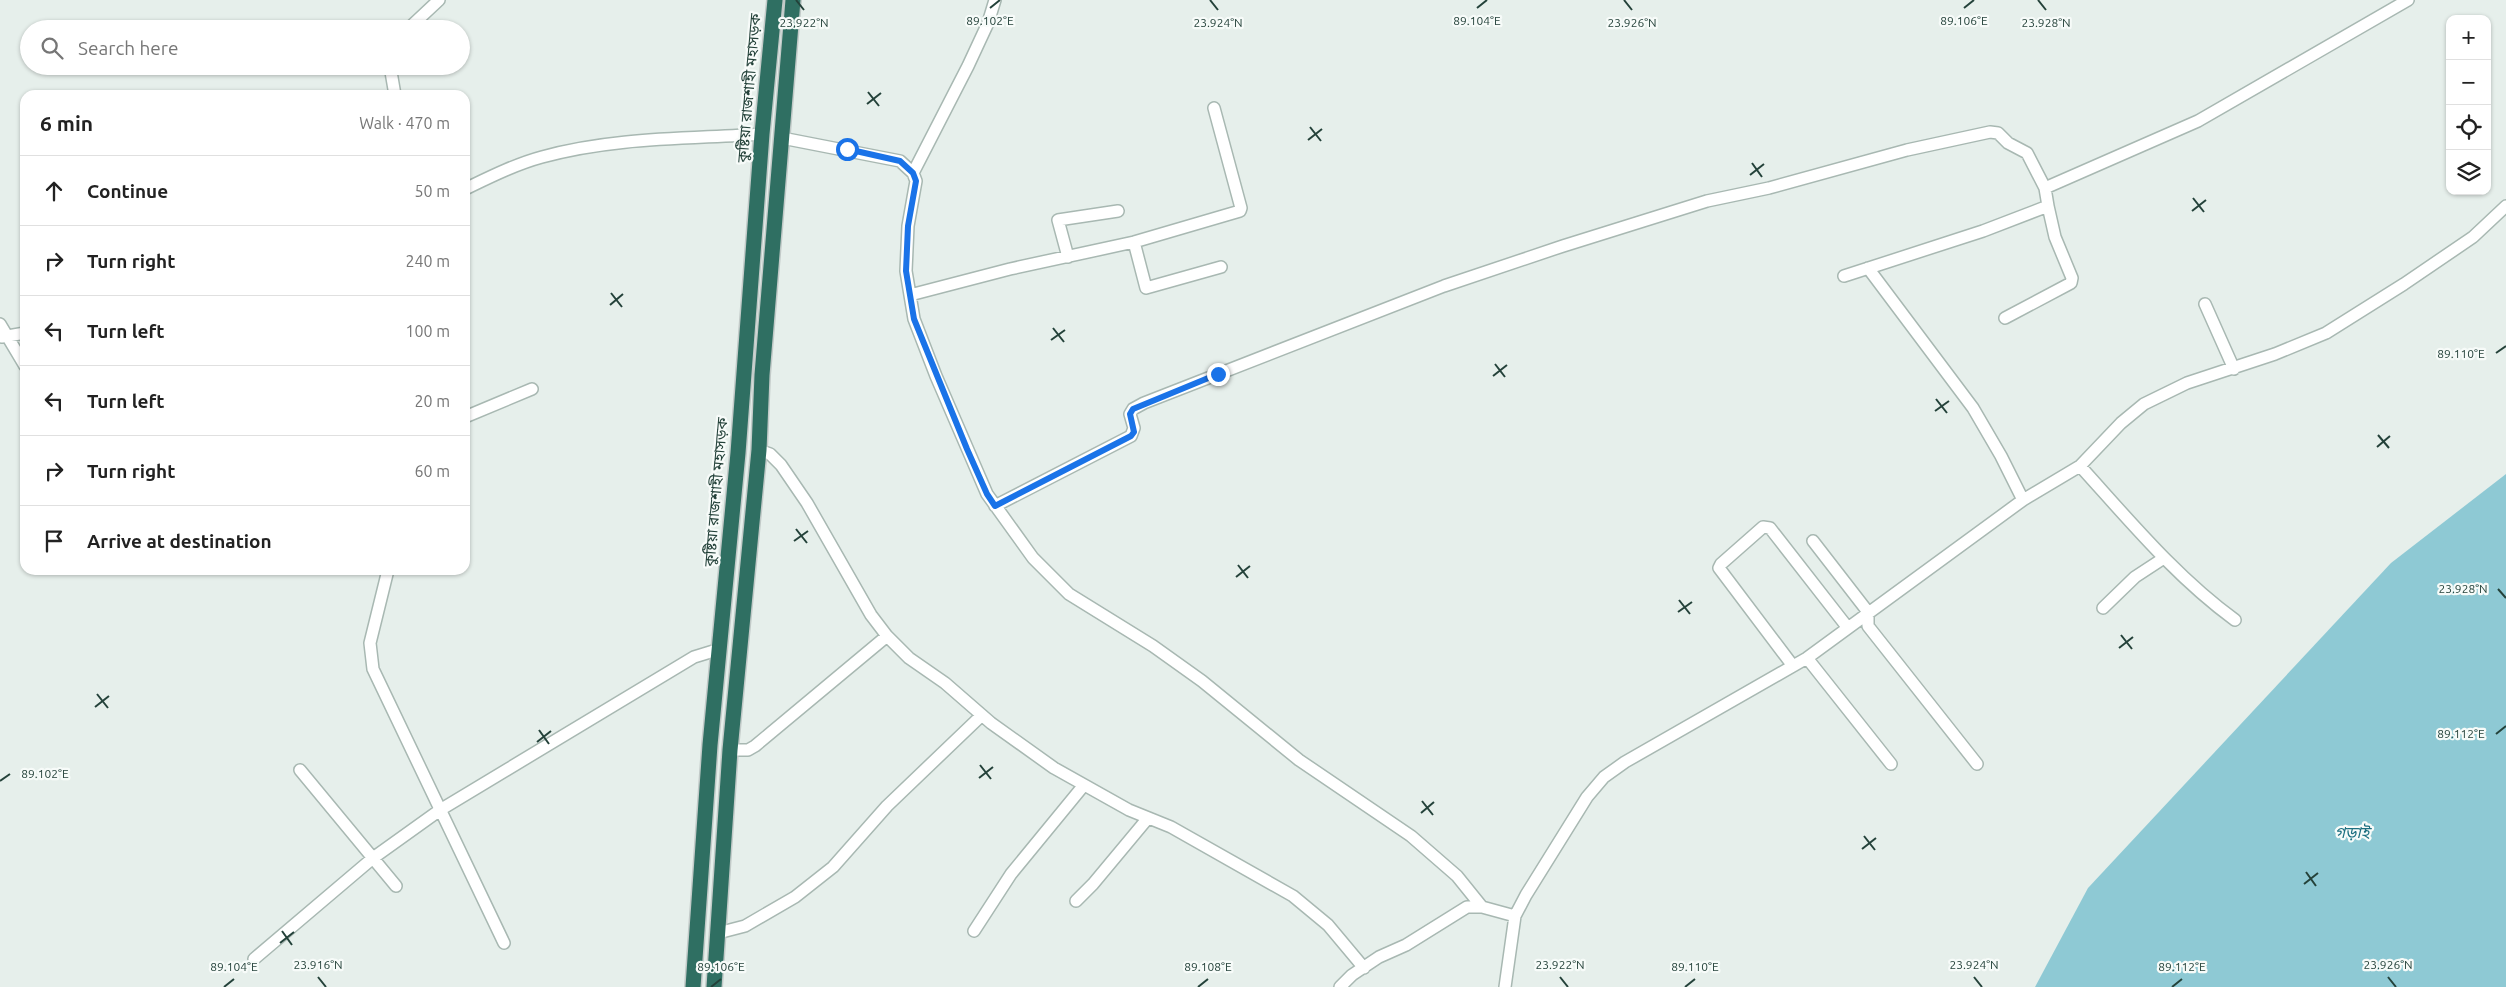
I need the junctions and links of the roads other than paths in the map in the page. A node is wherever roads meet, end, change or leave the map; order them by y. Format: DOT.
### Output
graph roads {
  1 [pos="439,0"];
  2 [pos="774,0"];
  3 [pos="793,0"];
  4 [pos="995,0"];
  5 [pos="2408,0"];
  6 [pos="418,20"];
  7 [pos="392,75"];
  8 [pos="766,89"];
  9 [pos="394,90"];
  10 [pos="785,90"];
  11 [pos="1214,108"];
  12 [pos="762,134"];
  13 [pos="782,138"];
  14 [pos="913,173"];
  15 [pos="470,187"];
  16 [pos="2045,188"];
  17 [pos="2048,206"];
  18 [pos="2506,206"];
  19 [pos="1118,211"];
  20 [pos="1134,242"];
  21 [pos="1068,256"];
  22 [pos="1221,267"];
  23 [pos="1868,268"];
  24 [pos="1844,276"];
  25 [pos="910,295"];
  26 [pos="2205,304"];
  27 [pos="2005,318"];
  28 [pos="0,324"];
  29 [pos="20,334"];
  30 [pos="4,336"];
  31 [pos="20,359"];
  32 [pos="2234,369"];
  33 [pos="532,389"];
  34 [pos="470,415"];
  35 [pos="759,450"];
  36 [pos="2080,466"];
  37 [pos="2023,500"];
  38 [pos="995,506"];
  39 [pos="1813,541"];
  40 [pos="2164,558"];
  41 [pos="387,575"];
  42 [pos="2103,608"];
  43 [pos="1868,612"];
  44 [pos="2235,620"];
  45 [pos="1848,628"];
  46 [pos="887,636"];
  47 [pos="720,649"];
  48 [pos="1807,658"];
  49 [pos="1793,666"];
  50 [pos="715,698"];
  51 [pos="735,701"];
  52 [pos="982,715"];
  53 [pos="730,750"];
  54 [pos="1891,764"];
  55 [pos="1977,764"];
  56 [pos="300,770"];
  57 [pos="1084,785"];
  58 [pos="440,810"];
  59 [pos="1148,818"];
  60 [pos="373,858"];
  61 [pos="396,886"];
  62 [pos="1076,901"];
  63 [pos="1482,907"];
  64 [pos="1515,916"];
  65 [pos="974,930"];
  66 [pos="718,933"];
  67 [pos="504,944"];
  68 [pos="254,958"];
  69 [pos="1364,968"];
  70 [pos="693,987"];
  71 [pos="714,987"];
  72 [pos="1340,987"];
  73 [pos="1505,987"];
  1 -- 6 [label="street"];
  2 -- 8 [label="highway, কুষ্টিয়া রাজশাহী মহাসড়ক"];
  3 -- 10 [label="highway"];
  4 -- 14 [label="street"];
  5 -- 16 [label="street"];
  7 -- 9 [label="street"];
  8 -- 10 [label="highway"];
  8 -- 12 [label="highway, কুষ্টিয়া রাজশাহী মহাসড়ক"];
  10 -- 13 [label="highway"];
  11 -- 20 [label="street"];
  12 -- 15 [label="street"];
  12 -- 47 [label="highway, কুষ্টিয়া রাজশাহী মহাসড়ক"];
  13 -- 14 [label="street"];
  13 -- 35 [label="highway"];
  14 -- 25 [label="street"];
  16 -- 17 [label="street"];
  16 -- 38 [label="street"];
  17 -- 23 [label="street"];
  17 -- 27 [label="street"];
  18 -- 32 [label="street"];
  19 -- 21 [label="street"];
  20 -- 21 [label="street"];
  20 -- 22 [label="street"];
  21 -- 25 [label="street"];
  23 -- 24 [label="street"];
  23 -- 37 [label="street"];
  25 -- 38 [label="street"];
  26 -- 32 [label="street"];
  28 -- 30 [label="street"];
  29 -- 30 [label="street"];
  30 -- 31 [label="street"];
  32 -- 36 [label="street"];
  33 -- 34 [label="street"];
  35 -- 46 [label="street"];
  35 -- 51 [label="highway"];
  36 -- 37 [label="street"];
  36 -- 40 [label="street"];
  37 -- 43 [label="street"];
  38 -- 63 [label="street"];
  39 -- 43 [label="street"];
  40 -- 42 [label="street"];
  40 -- 44 [label="street"];
  41 -- 58 [label="street"];
  43 -- 45 [label="street"];
  43 -- 55 [label="street"];
  45 -- 48 [label="street"];
  45 -- 49 [label="street"];
  46 -- 52 [label="street"];
  46 -- 53 [label="street"];
  47 -- 50 [label="highway, কুষ্টিয়া রাজশাহী মহাসড়ক"];
  47 -- 58 [label="street"];
  48 -- 49 [label="street"];
  48 -- 54 [label="street"];
  49 -- 64 [label="street"];
  50 -- 51 [label="highway"];
  50 -- 70 [label="highway, কুষ্টিয়া রাজশাহী মহাসড়ক"];
  51 -- 53 [label="highway"];
  52 -- 57 [label="street"];
  52 -- 66 [label="street"];
  53 -- 66 [label="highway"];
  56 -- 60 [label="street"];
  57 -- 59 [label="street"];
  57 -- 65 [label="street"];
  58 -- 60 [label="street"];
  58 -- 67 [label="street"];
  59 -- 62 [label="street"];
  59 -- 69 [label="street"];
  60 -- 61 [label="street"];
  60 -- 68 [label="street"];
  63 -- 64 [label="street"];
  63 -- 69 [label="street"];
  64 -- 73 [label="street"];
  66 -- 71 [label="highway"];
  69 -- 72 [label="street"];
}
